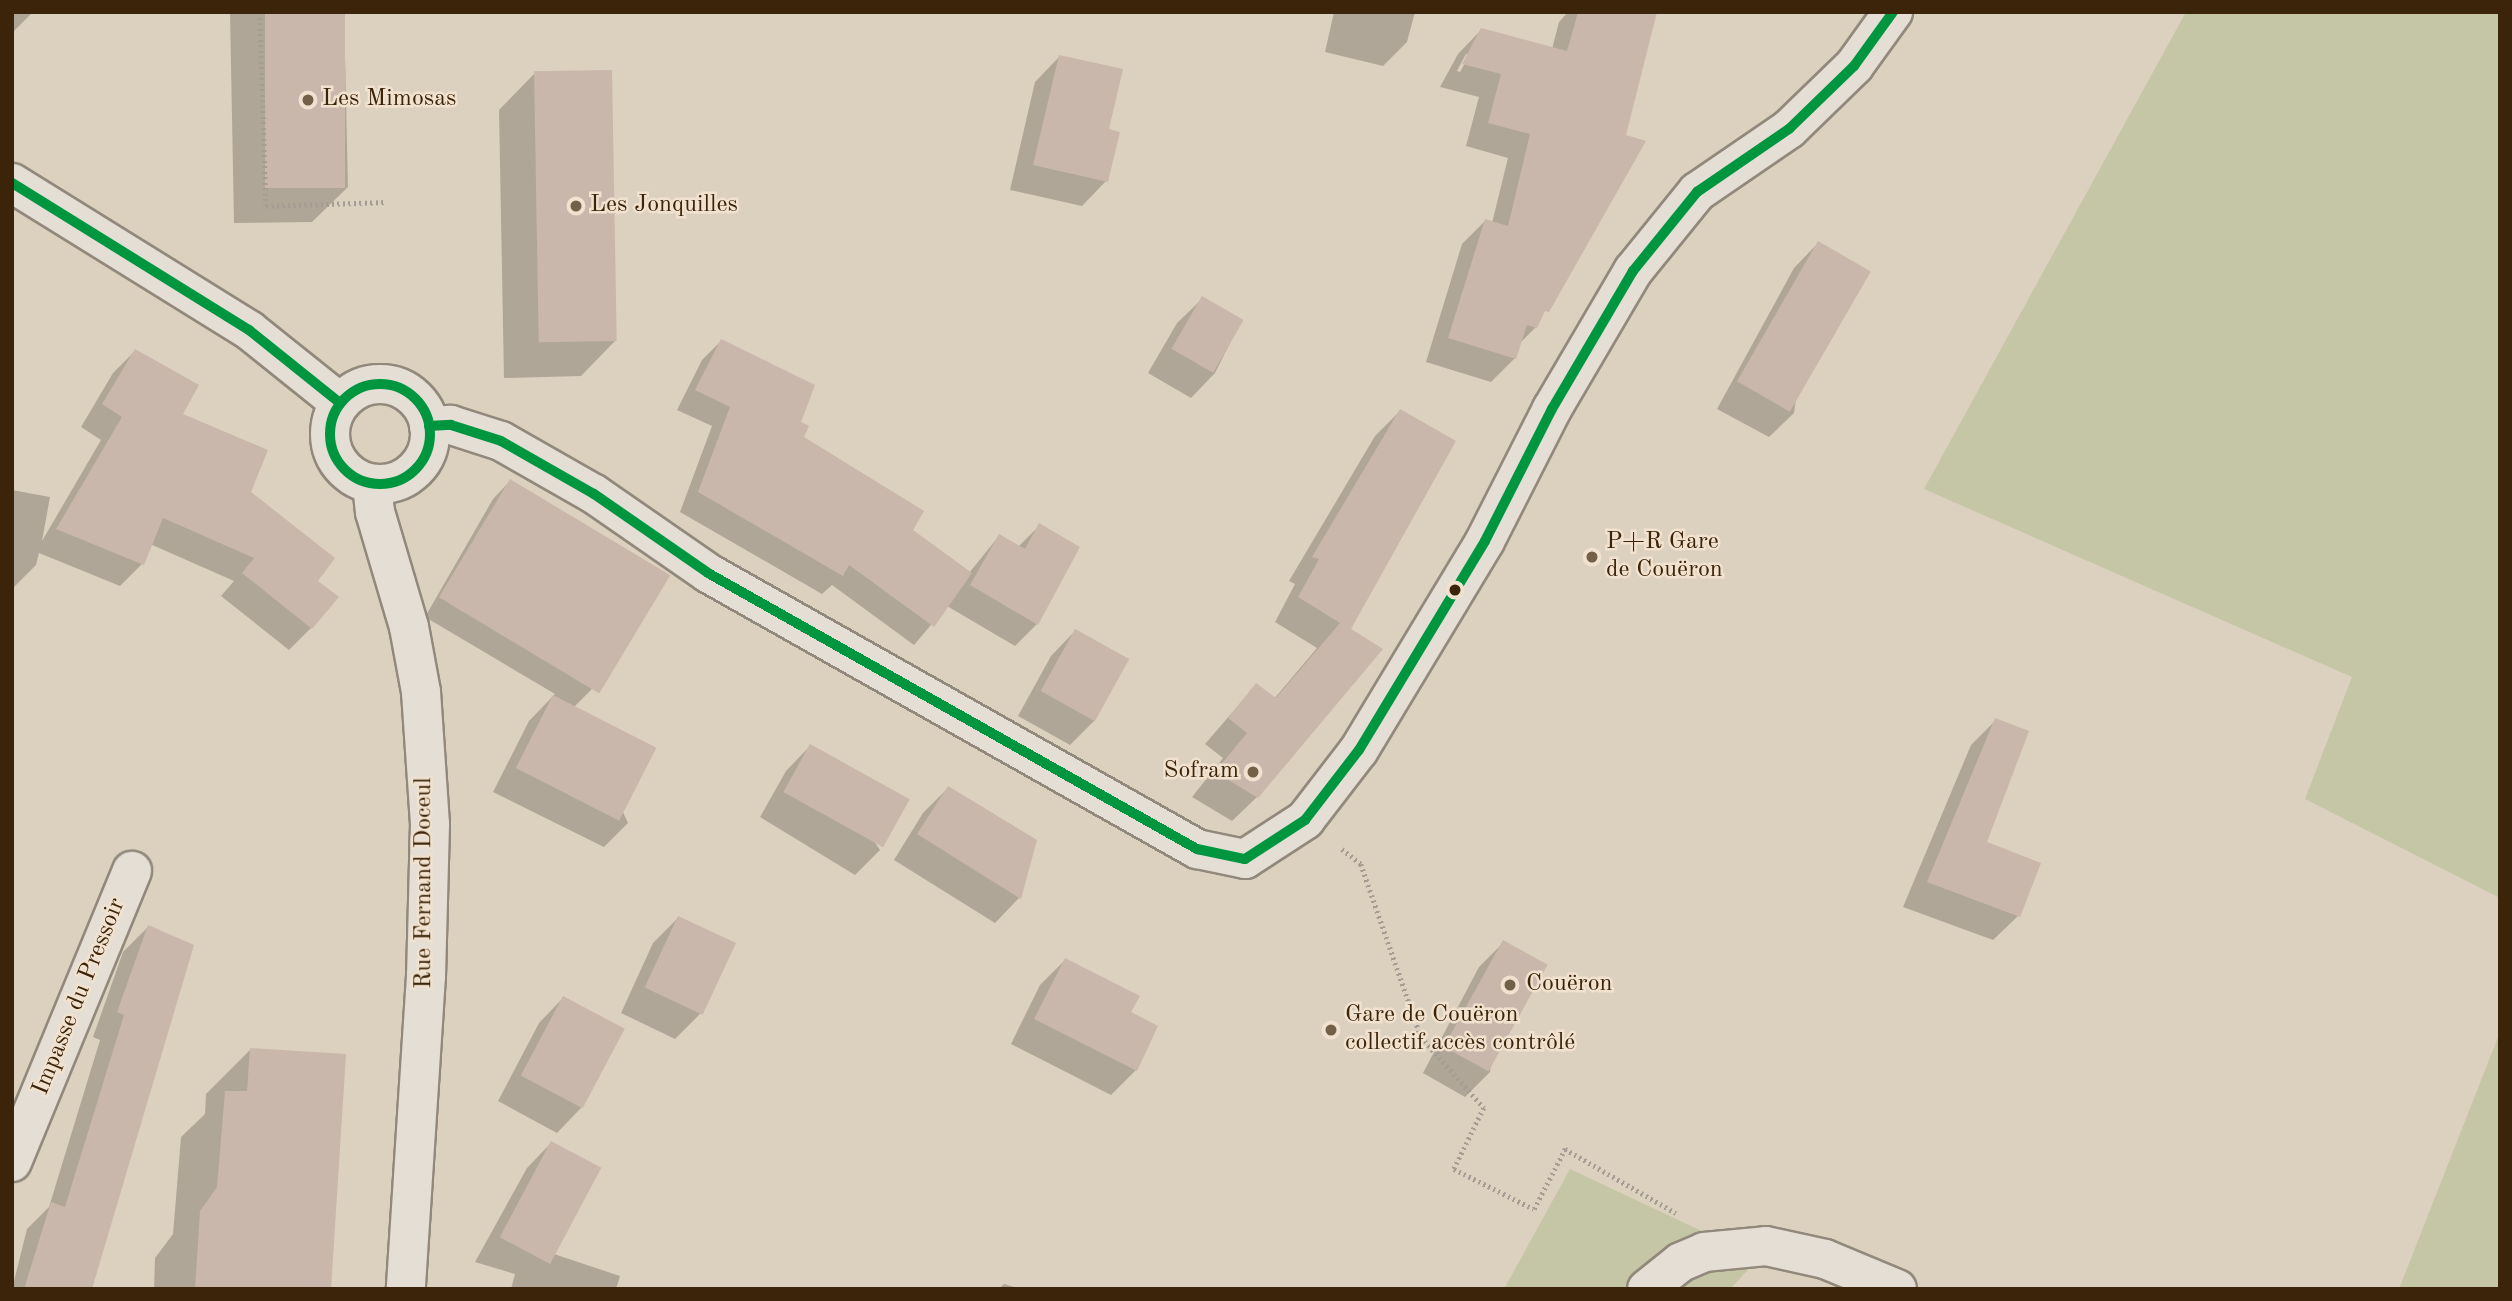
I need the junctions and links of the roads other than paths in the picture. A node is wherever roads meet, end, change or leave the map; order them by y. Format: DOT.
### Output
graph roads {
  1 [pos="1893,12"];
  2 [pos="12,183"];
  3 [pos="340,403"];
  4 [pos="429,426"];
  5 [pos="372,484"];
  6 [pos="132,871"];
  7 [pos="12,1162"];
  8 [pos="406,1289"];
  9 [pos="1647,1289"];
  10 [pos="1897,1289"];
  1 -- 4 [label="street"];
  2 -- 3 [label="street"];
  3 -- 4 [label="street"];
  3 -- 5 [label="street"];
  4 -- 5 [label="street"];
  5 -- 8 [label="street, Rue Fernand Doceul"];
  6 -- 7 [label="street, Impasse du Pressoir"];
  9 -- 10 [label="street"];
}
